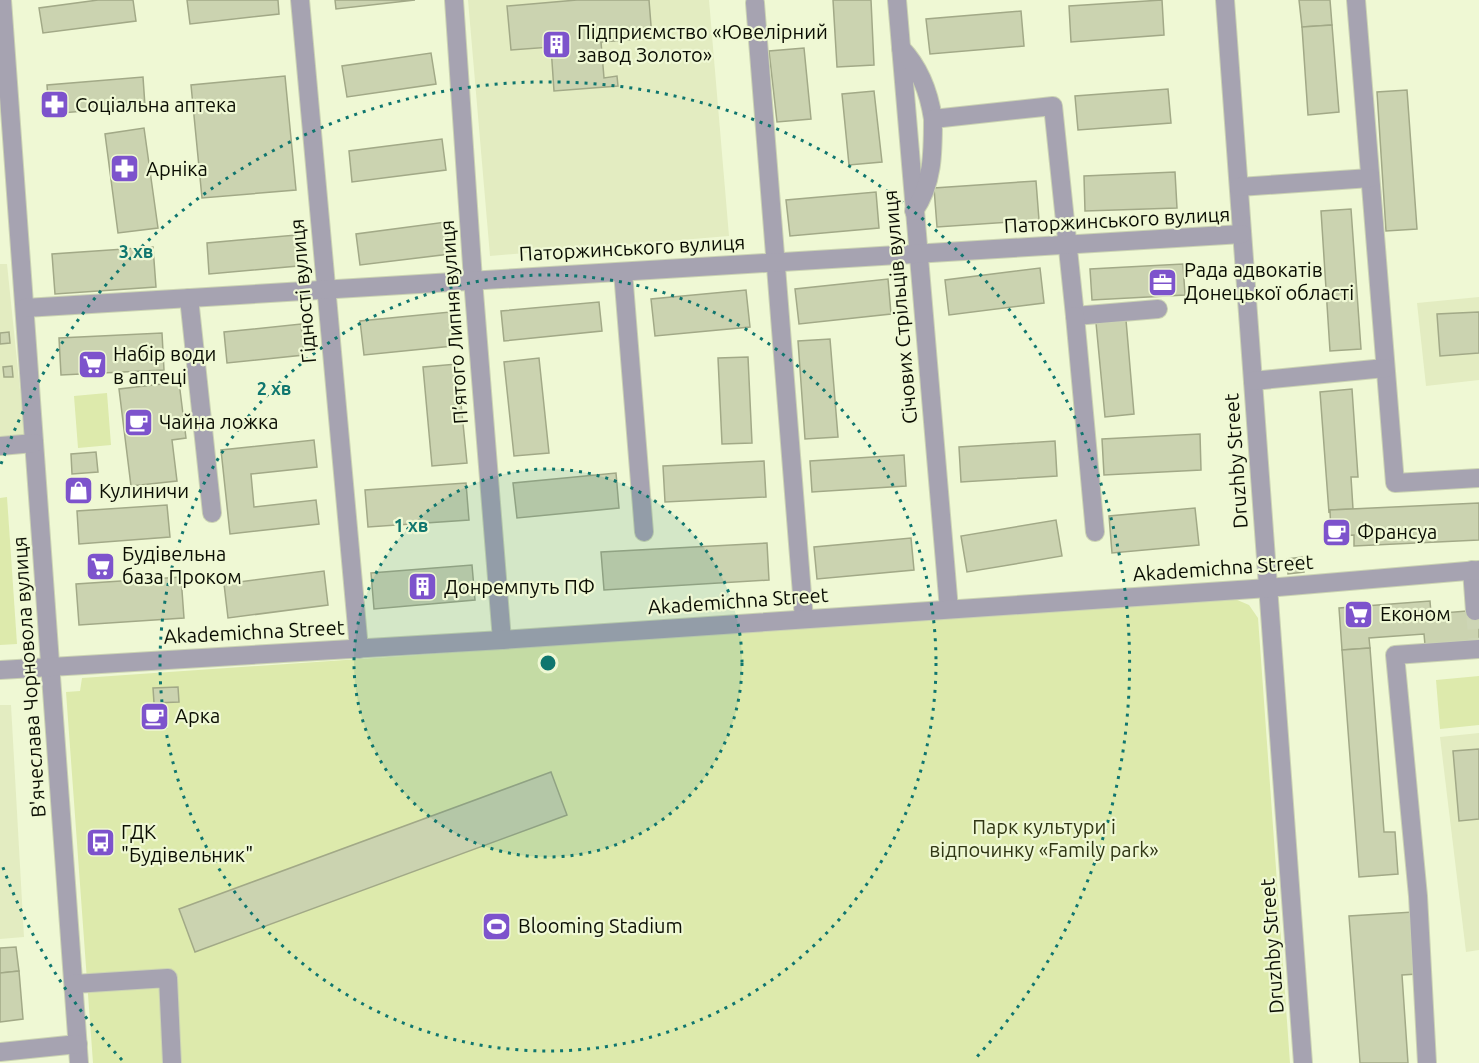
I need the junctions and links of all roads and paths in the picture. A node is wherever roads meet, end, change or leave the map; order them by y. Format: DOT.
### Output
graph roads {
  1 [pos="2,0"];
  2 [pos="300,0"];
  3 [pos="454,0"];
  4 [pos="897,0"];
  5 [pos="1225,0"];
  6 [pos="1356,0"];
  7 [pos="755,3"];
  8 [pos="901,48"];
  9 [pos="933,119"];
  10 [pos="1370,177"];
  11 [pos="1239,187"];
  12 [pos="914,211"];
  13 [pos="1242,234"];
  14 [pos="1068,245"];
  15 [pos="917,254"];
  16 [pos="776,263"];
  17 [pos="623,272"];
  18 [pos="473,280"];
  19 [pos="326,289"];
  20 [pos="189,298"];
  21 [pos="25,309"];
  22 [pos="1158,309"];
  23 [pos="1075,316"];
  24 [pos="1386,368"];
  25 [pos="1253,381"];
  26 [pos="34,443"];
  27 [pos="0,446"];
  28 [pos="1479,478"];
  29 [pos="212,513"];
  30 [pos="644,532"];
  31 [pos="1095,532"];
  32 [pos="1475,570"];
  33 [pos="1268,588"];
  34 [pos="949,609"];
  35 [pos="1475,611"];
  36 [pos="804,619"];
  37 [pos="502,640"];
  38 [pos="1479,649"];
  39 [pos="359,650"];
  40 [pos="51,666"];
  41 [pos="0,670"];
  42 [pos="74,984"];
  43 [pos="78,1044"];
  44 [pos="0,1052"];
  45 [pos="80,1063"];
  46 [pos="172,1063"];
  47 [pos="1303,1063"];
  48 [pos="1427,1063"];
  1 -- 21 [label="street, В'ячеслава Чорновола вулиця"];
  2 -- 19 [label="street, Гідності вулиця"];
  3 -- 18 [label="street, П’ятого Липня вулиця"];
  4 -- 8 [label="street, Січових Стрільців вулиця"];
  5 -- 11 [label="street, Druzhby Street"];
  6 -- 10 [label="street"];
  7 -- 16 [label="street"];
  8 -- 9 [label="street"];
  8 -- 12 [label="street, Січових Стрільців вулиця"];
  9 -- 12 [label="street"];
  9 -- 14 [label="street"];
  10 -- 11 [label="street"];
  10 -- 24 [label="street"];
  11 -- 13 [label="street, Druzhby Street"];
  12 -- 15 [label="street, Січових Стрільців вулиця"];
  13 -- 14 [label="street, Паторжинського вулиця"];
  13 -- 25 [label="street, Druzhby Street"];
  14 -- 15 [label="street, Паторжинського вулиця"];
  14 -- 23 [label="street"];
  15 -- 16 [label="street, Паторжинського вулиця"];
  15 -- 34 [label="street, Січових Стрільців вулиця"];
  16 -- 17 [label="street, Паторжинського вулиця"];
  16 -- 36 [label="street"];
  17 -- 18 [label="street, Паторжинського вулиця"];
  17 -- 30 [label="street"];
  18 -- 19 [label="street, Паторжинського вулиця"];
  18 -- 37 [label="street, П’ятого Липня вулиця"];
  19 -- 20 [label="street, Паторжинського вулиця"];
  19 -- 39 [label="street, Гідності вулиця"];
  20 -- 21 [label="street, Паторжинського вулиця"];
  20 -- 29 [label="street"];
  21 -- 26 [label="street, В'ячеслава Чорновола вулиця"];
  22 -- 23 [label="street"];
  23 -- 31 [label="street"];
  24 -- 25 [label="street"];
  24 -- 28 [label="street"];
  25 -- 33 [label="street, Druzhby Street"];
  26 -- 27 [label="street"];
  26 -- 40 [label="street, В'ячеслава Чорновола вулиця"];
  32 -- 33 [label="street, Akademichna Street"];
  32 -- 35 [label="street"];
  33 -- 34 [label="street, Akademichna Street"];
  33 -- 47 [label="street, Druzhby Street"];
  34 -- 36 [label="street, Akademichna Street"];
  36 -- 37 [label="street, Akademichna Street"];
  37 -- 39 [label="street, Akademichna Street"];
  38 -- 48 [label="street"];
  39 -- 40 [label="street, Akademichna Street"];
  40 -- 41 [label="street, Akademichna Street"];
  40 -- 42 [label="street, В'ячеслава Чорновола вулиця"];
  42 -- 43 [label="street, В'ячеслава Чорновола вулиця"];
  42 -- 46 [label="street"];
  43 -- 44 [label="street"];
  43 -- 45 [label="street, В'ячеслава Чорновола вулиця"];
}
